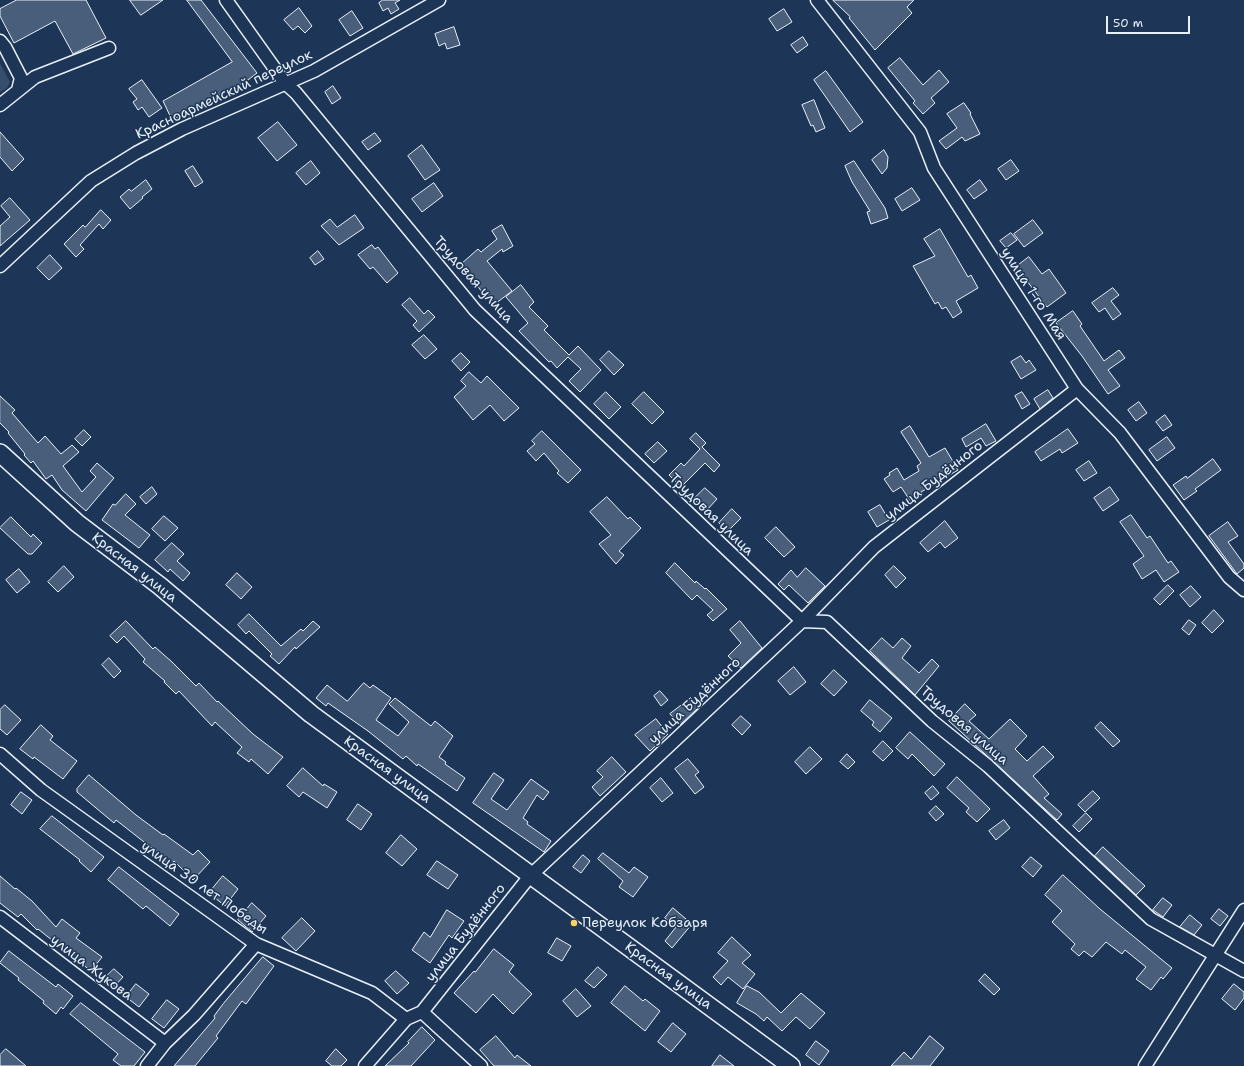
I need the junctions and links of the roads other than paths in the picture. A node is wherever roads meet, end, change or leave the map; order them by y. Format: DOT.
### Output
graph roads {
  1 [pos="226,0"];
  2 [pos="439,0"];
  3 [pos="817,0"];
  4 [pos="0,41"];
  5 [pos="109,48"];
  6 [pos="284,82"];
  7 [pos="18,90"];
  8 [pos="0,105"];
  9 [pos="0,266"];
  10 [pos="1077,389"];
  11 [pos="0,453"];
  12 [pos="1244,590"];
  13 [pos="802,621"];
  14 [pos="0,754"];
  15 [pos="530,876"];
  16 [pos="1244,910"];
  17 [pos="0,917"];
  18 [pos="256,944"];
  19 [pos="1217,955"];
  20 [pos="1244,971"];
  21 [pos="422,1012"];
  22 [pos="406,1019"];
  23 [pos="165,1043"];
  24 [pos="147,1066"];
  25 [pos="365,1066"];
  26 [pos="481,1066"];
  27 [pos="791,1066"];
  28 [pos="1145,1066"];
  1 -- 6 [label="street, Трудовая улица"];
  2 -- 6 [label="street, Красноармейский переулок"];
  3 -- 10 [label="street, улица 1-го Мая"];
  4 -- 7 [label="street"];
  5 -- 7 [label="street"];
  6 -- 9 [label="street, Красноармейский переулок"];
  6 -- 13 [label="street, Трудовая улица"];
  7 -- 8 [label="street"];
  10 -- 12 [label="street, улица 1-го Мая"];
  10 -- 13 [label="street, улица Будённого"];
  11 -- 15 [label="main road, Красная улица"];
  13 -- 15 [label="street, улица Будённого"];
  13 -- 19 [label="street, Трудовая улица"];
  14 -- 18 [label="street, улица 30 лет Победы"];
  15 -- 21 [label="street, улица Будённого"];
  15 -- 27 [label="main road, Красная улица"];
  16 -- 19 [label="street"];
  17 -- 23 [label="street, улица Жукова"];
  18 -- 22 [label="street, улица 30 лет Победы"];
  18 -- 23 [label="street"];
  19 -- 20 [label="street, Трудовая улица"];
  19 -- 28 [label="street"];
  21 -- 22 [label="street, улица Будённого"];
  21 -- 26 [label="street"];
  22 -- 25 [label="street, улица Будённого"];
  23 -- 24 [label="street"];
}
